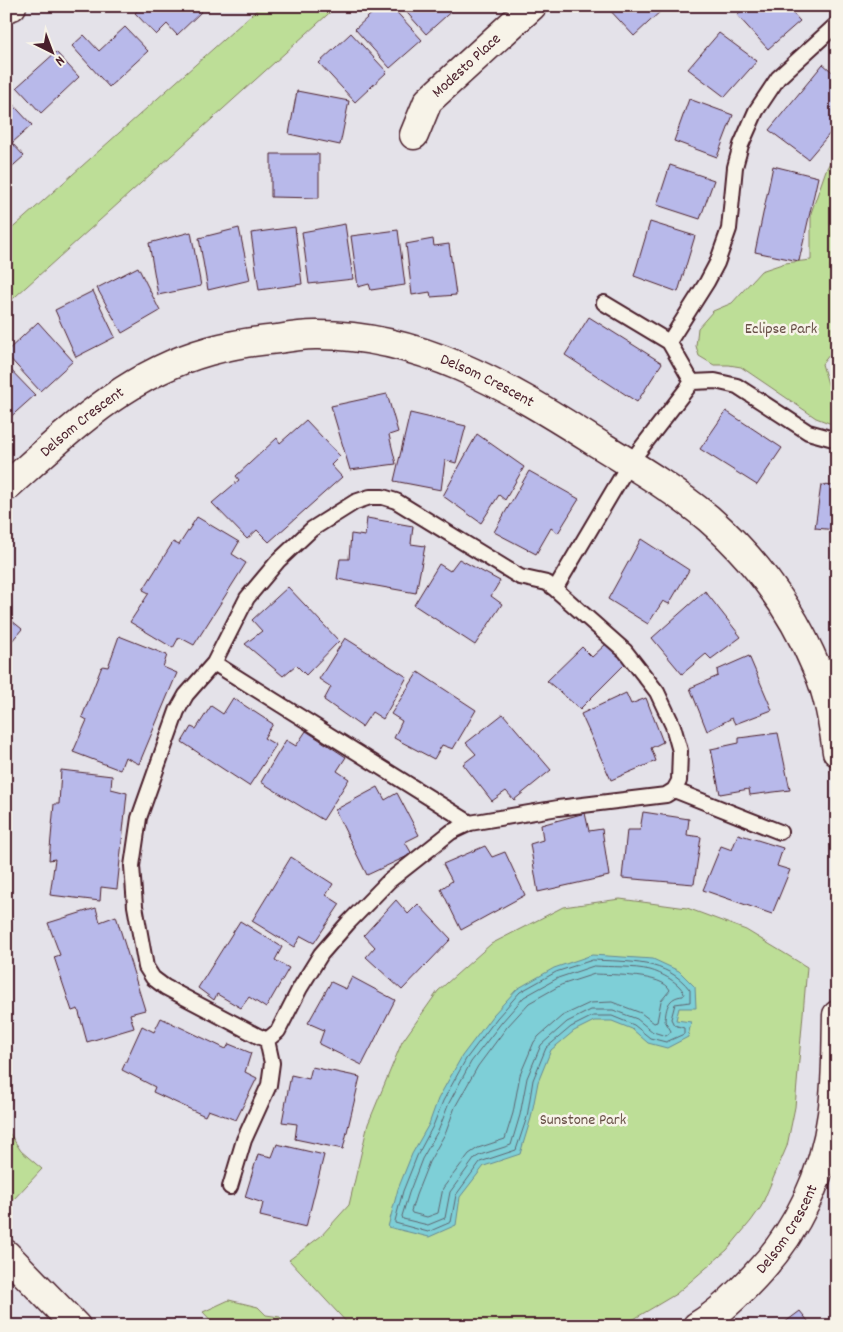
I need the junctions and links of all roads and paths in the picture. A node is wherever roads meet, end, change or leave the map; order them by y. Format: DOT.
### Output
graph roads {
  1 [pos="12,6"];
  2 [pos="532,6"];
  3 [pos="6,8"];
  4 [pos="837,24"];
  5 [pos="414,135"];
  6 [pos="604,303"];
  7 [pos="669,342"];
  8 [pos="692,382"];
  9 [pos="837,440"];
  10 [pos="629,464"];
  11 [pos="6,487"];
  12 [pos="555,589"];
  13 [pos="214,663"];
  14 [pos="827,667"];
  15 [pos="837,752"];
  16 [pos="674,790"];
  17 [pos="470,823"];
  18 [pos="780,832"];
  19 [pos="837,1015"];
  20 [pos="267,1040"];
  21 [pos="833,1137"];
  22 [pos="230,1187"];
  23 [pos="6,1254"];
  24 [pos="76,1326"];
  25 [pos="697,1326"];
  1 -- 3 [label="street"];
  2 -- 5 [label="street, Modesto Place"];
  4 -- 7 [label="lane"];
  6 -- 7 [label="lane"];
  7 -- 8 [label="lane"];
  8 -- 9 [label="lane"];
  8 -- 10 [label="lane"];
  10 -- 11 [label="street, Delsom Crescent"];
  10 -- 12 [label="lane"];
  10 -- 14 [label="street, Delsom Crescent"];
  12 -- 13 [label="lane"];
  12 -- 16 [label="lane"];
  13 -- 17 [label="lane"];
  13 -- 20 [label="lane"];
  14 -- 15 [label="street, Delsom Crescent"];
  16 -- 17 [label="lane"];
  16 -- 18 [label="lane"];
  17 -- 20 [label="lane"];
  19 -- 21 [label="street, Delsom Crescent"];
  20 -- 22 [label="lane"];
  21 -- 25 [label="street, Delsom Crescent"];
  23 -- 24 [label="street"];
}
